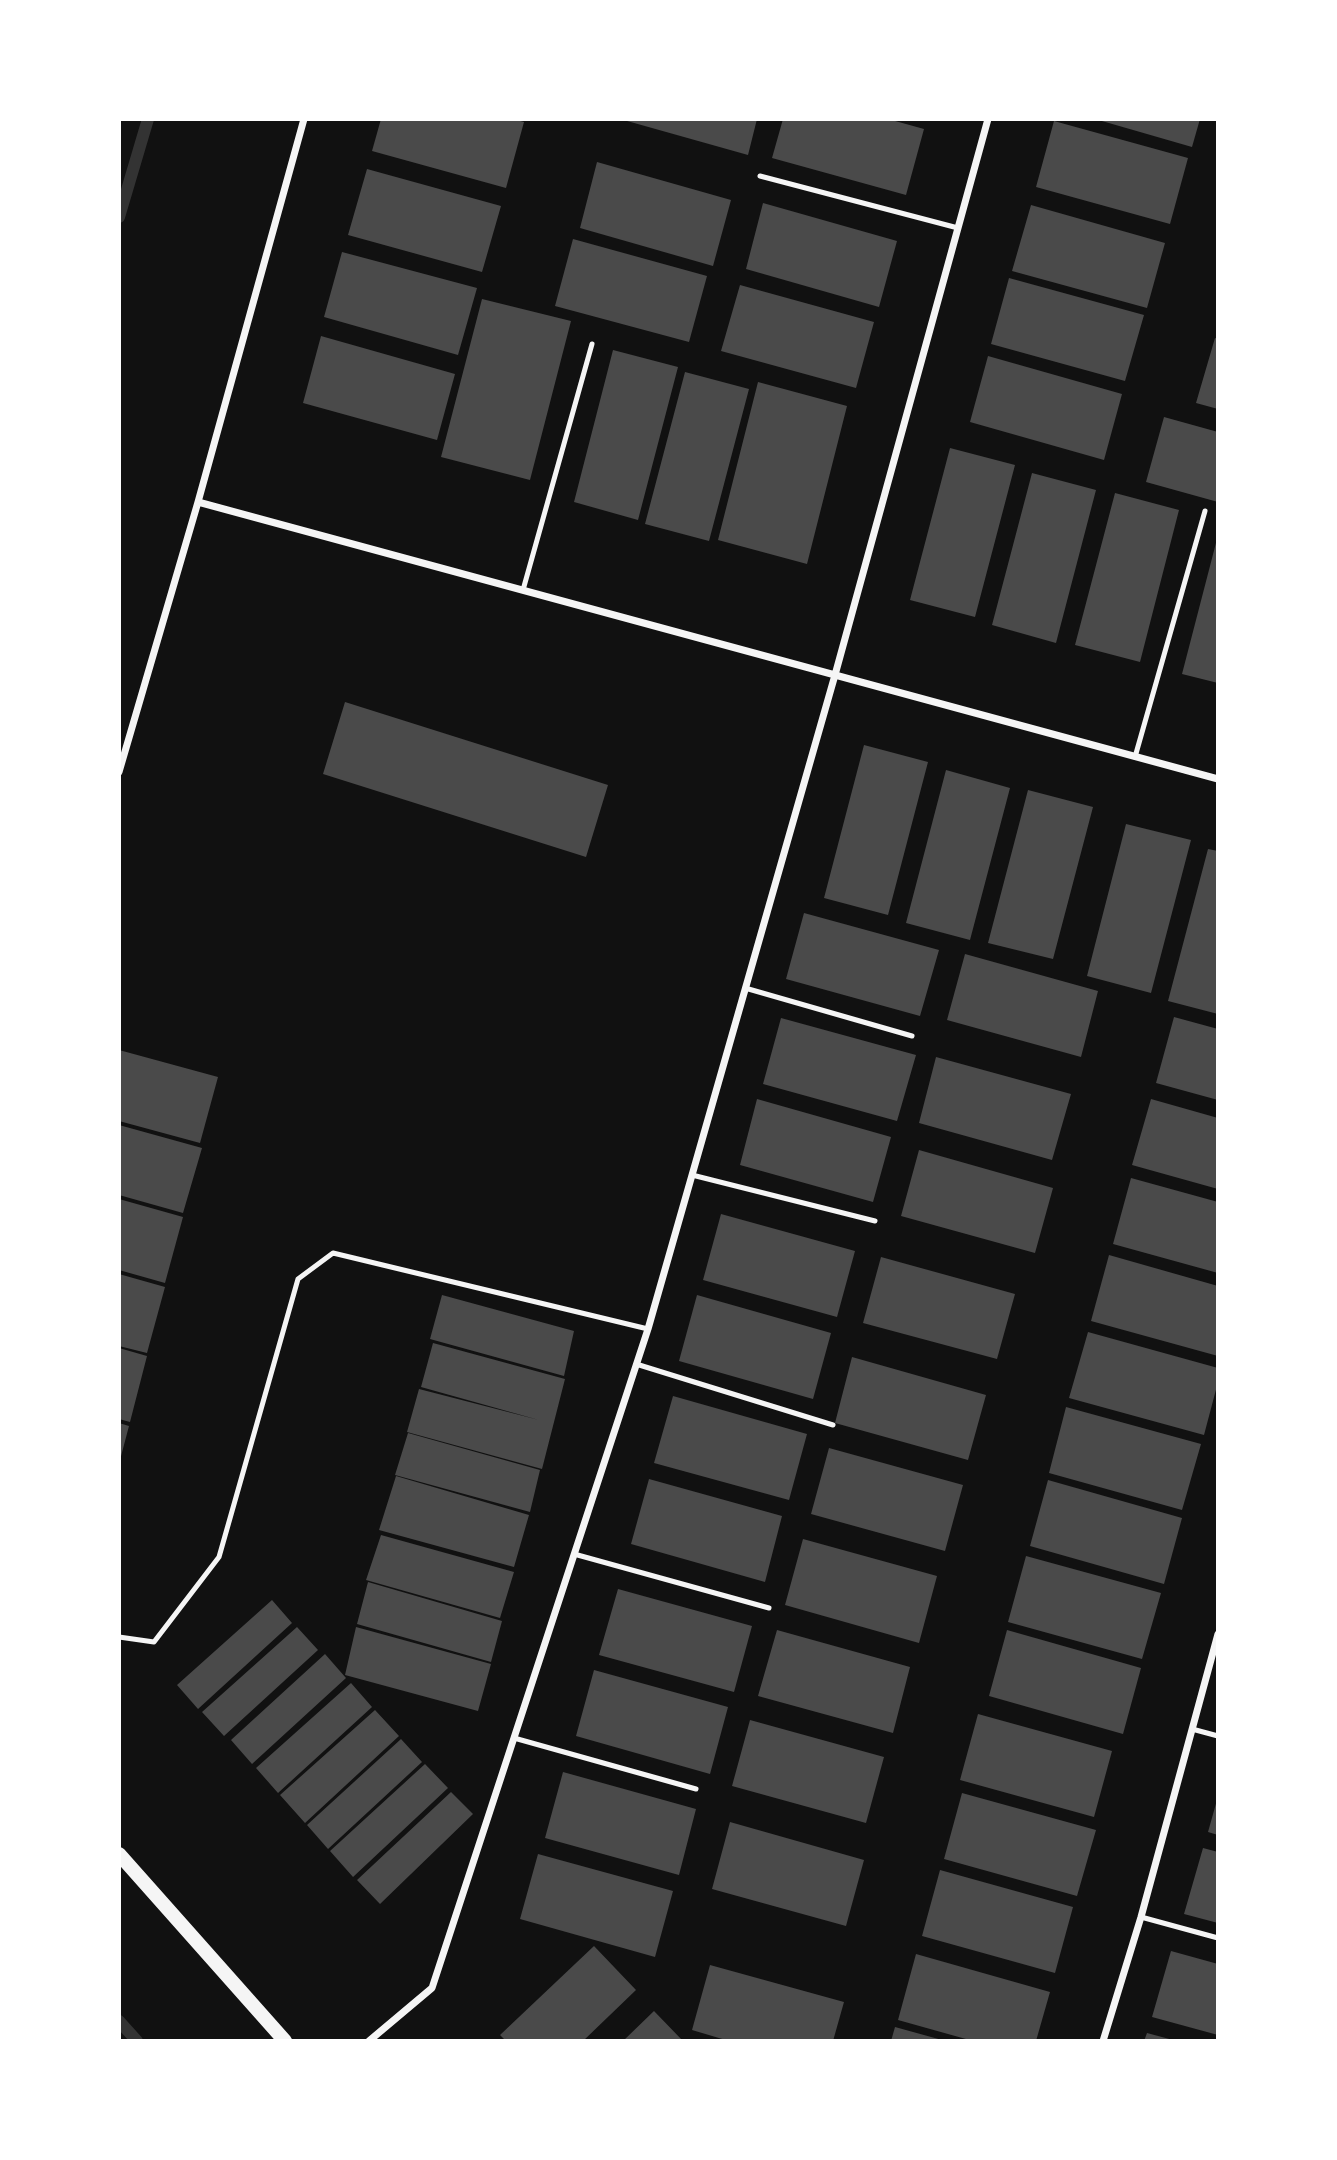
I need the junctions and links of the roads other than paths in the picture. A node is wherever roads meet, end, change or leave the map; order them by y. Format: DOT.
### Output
graph roads {
  1 [pos="304,119"];
  2 [pos="988,119"];
  3 [pos="760,176"];
  4 [pos="958,228"];
  5 [pos="592,344"];
  6 [pos="198,502"];
  7 [pos="1205,511"];
  8 [pos="523,590"];
  9 [pos="835,675"];
  10 [pos="1135,757"];
  11 [pos="119,772"];
  12 [pos="1218,779"];
  13 [pos="745,988"];
  14 [pos="912,1036"];
  15 [pos="692,1175"];
  16 [pos="874,1221"];
  17 [pos="648,1329"];
  18 [pos="636,1364"];
  19 [pos="832,1425"];
  20 [pos="574,1554"];
  21 [pos="769,1608"];
  22 [pos="1218,1634"];
  23 [pos="119,1637"];
  24 [pos="1192,1728"];
  25 [pos="1218,1736"];
  26 [pos="514,1738"];
  27 [pos="696,1789"];
  28 [pos="119,1854"];
  29 [pos="1141,1917"];
  30 [pos="1218,1938"];
  31 [pos="285,2041"];
  32 [pos="369,2041"];
  33 [pos="1103,2041"];
  1 -- 6 [label="street"];
  2 -- 4 [label="street"];
  3 -- 4 [label="lane"];
  4 -- 9 [label="street"];
  5 -- 8 [label="lane"];
  6 -- 8 [label="street"];
  6 -- 11 [label="street"];
  7 -- 10 [label="lane"];
  8 -- 9 [label="street"];
  9 -- 10 [label="street"];
  9 -- 13 [label="street"];
  10 -- 12 [label="street"];
  13 -- 14 [label="lane"];
  13 -- 15 [label="street"];
  15 -- 16 [label="lane"];
  15 -- 17 [label="street"];
  17 -- 18 [label="street"];
  17 -- 23 [label="lane"];
  18 -- 19 [label="lane"];
  18 -- 20 [label="street"];
  20 -- 21 [label="lane"];
  20 -- 26 [label="street"];
  22 -- 24 [label="street"];
  24 -- 25 [label="lane"];
  24 -- 29 [label="street"];
  26 -- 27 [label="lane"];
  26 -- 32 [label="street"];
  28 -- 31 [label="main road"];
  29 -- 30 [label="lane"];
  29 -- 33 [label="street"];
}
